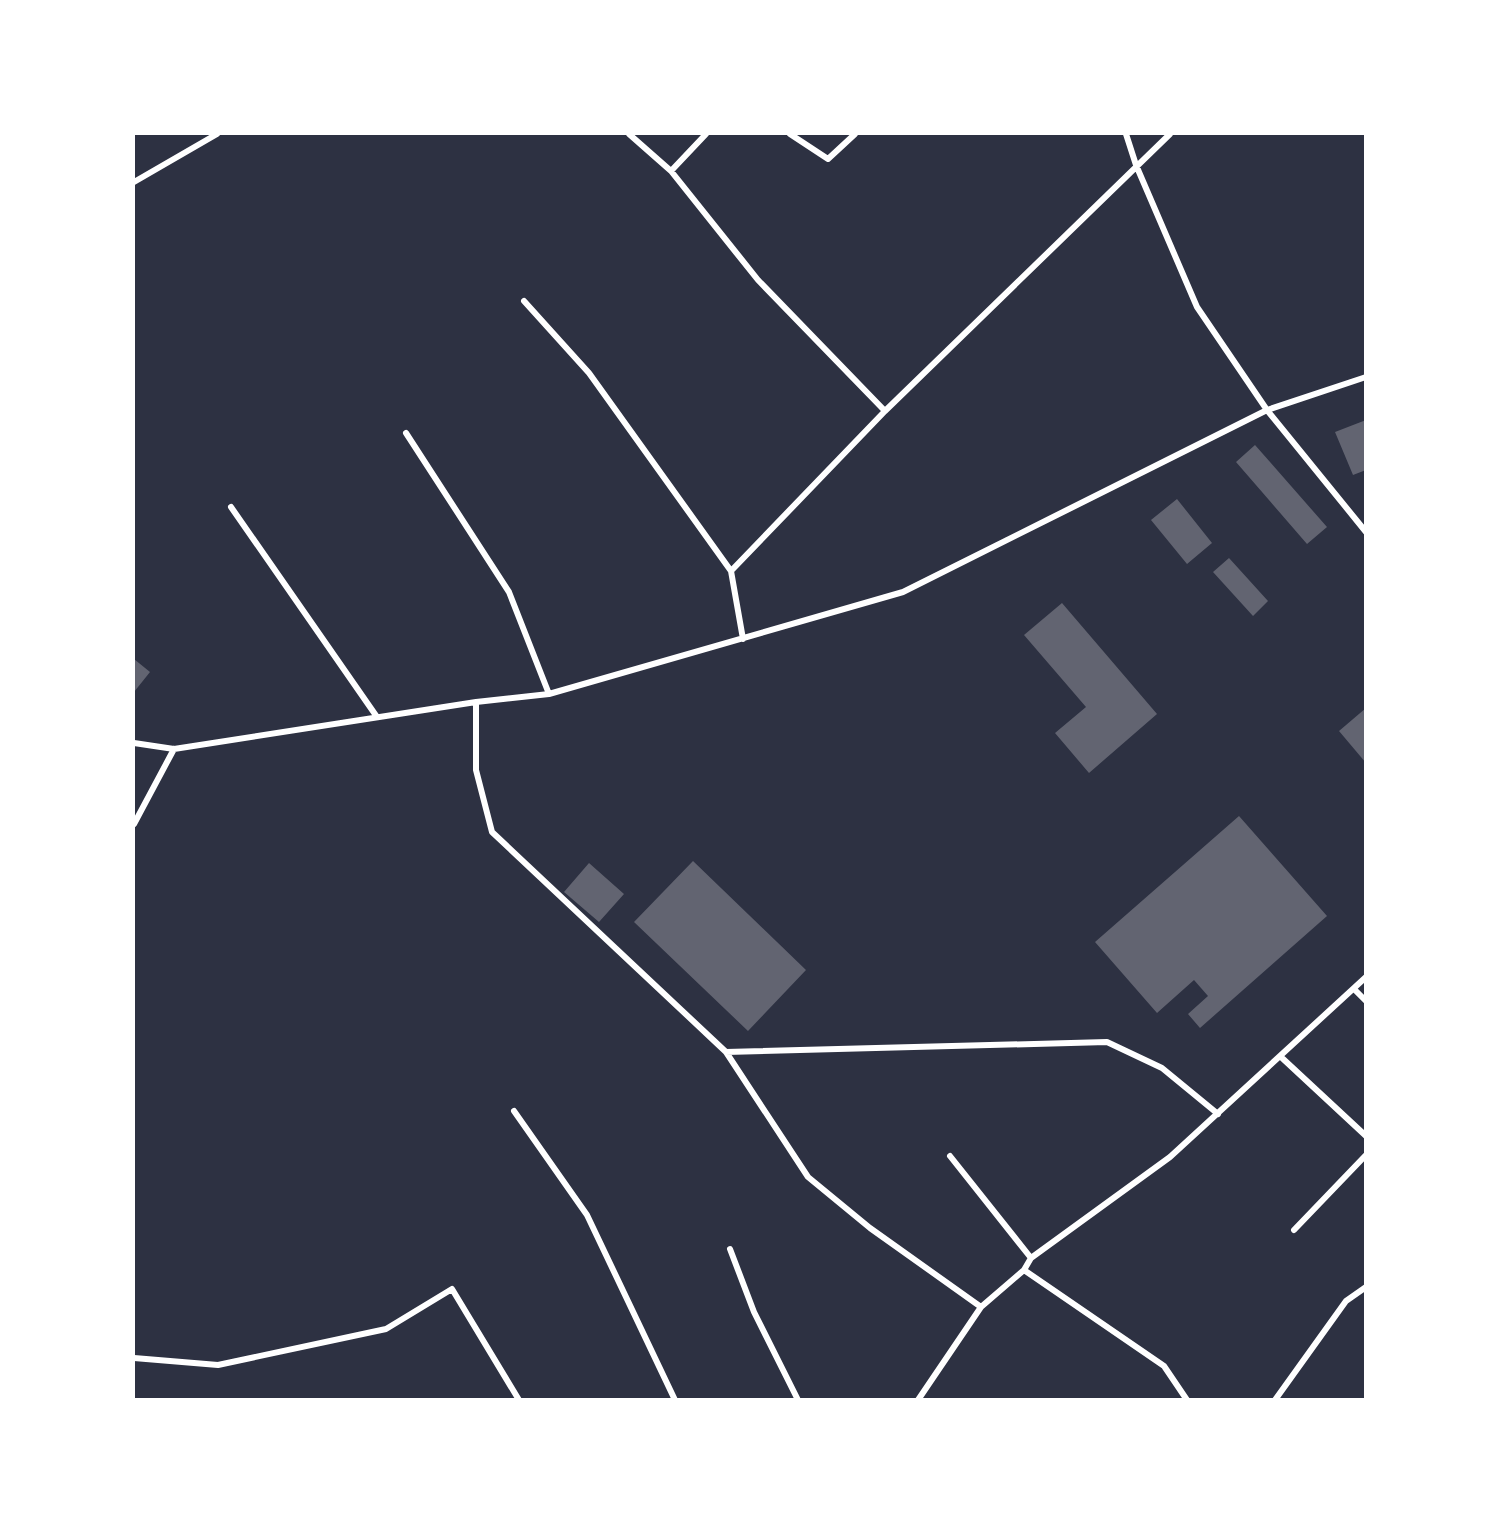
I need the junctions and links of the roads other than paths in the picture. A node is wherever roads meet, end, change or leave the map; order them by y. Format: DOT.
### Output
graph roads {
  1 [pos="217,134"];
  2 [pos="629,134"];
  3 [pos="706,134"];
  4 [pos="790,134"];
  5 [pos="855,134"];
  6 [pos="1126,134"];
  7 [pos="1170,134"];
  8 [pos="1136,165"];
  9 [pos="671,171"];
  10 [pos="134,182"];
  11 [pos="524,301"];
  12 [pos="1365,377"];
  13 [pos="1268,410"];
  14 [pos="885,411"];
  15 [pos="406,433"];
  16 [pos="231,507"];
  17 [pos="1365,532"];
  18 [pos="731,571"];
  19 [pos="743,639"];
  20 [pos="549,694"];
  21 [pos="476,702"];
  22 [pos="376,717"];
  23 [pos="134,743"];
  24 [pos="174,749"];
  25 [pos="134,824"];
  26 [pos="1365,977"];
  27 [pos="1354,989"];
  28 [pos="1365,1001"];
  29 [pos="726,1052"];
  30 [pos="1281,1057"];
  31 [pos="514,1111"];
  32 [pos="1218,1114"];
  33 [pos="1365,1136"];
  34 [pos="1365,1155"];
  35 [pos="950,1156"];
  36 [pos="1294,1230"];
  37 [pos="730,1249"];
  38 [pos="1030,1258"];
  39 [pos="1024,1270"];
  40 [pos="1365,1287"];
  41 [pos="981,1307"];
  42 [pos="134,1358"];
  43 [pos="519,1400"];
  44 [pos="675,1400"];
  45 [pos="798,1400"];
  46 [pos="918,1400"];
  47 [pos="1187,1400"];
  48 [pos="1275,1400"];
  1 -- 10 [label="street"];
  2 -- 9 [label="street"];
  3 -- 9 [label="street"];
  4 -- 5 [label="street"];
  6 -- 8 [label="street"];
  7 -- 8 [label="street"];
  8 -- 13 [label="street"];
  8 -- 14 [label="street"];
  9 -- 14 [label="street"];
  11 -- 18 [label="street"];
  12 -- 13 [label="street"];
  13 -- 17 [label="street"];
  13 -- 19 [label="street"];
  14 -- 18 [label="street"];
  15 -- 20 [label="street"];
  16 -- 22 [label="street"];
  18 -- 19 [label="street"];
  19 -- 20 [label="street"];
  20 -- 21 [label="street"];
  21 -- 22 [label="street"];
  21 -- 29 [label="street"];
  22 -- 24 [label="street"];
  23 -- 24 [label="street"];
  24 -- 25 [label="street"];
  26 -- 27 [label="street"];
  27 -- 28 [label="street"];
  27 -- 30 [label="street"];
  29 -- 32 [label="street"];
  29 -- 41 [label="street"];
  30 -- 32 [label="street"];
  30 -- 33 [label="street"];
  31 -- 44 [label="street"];
  32 -- 38 [label="street"];
  34 -- 36 [label="street"];
  35 -- 38 [label="street"];
  37 -- 45 [label="street"];
  38 -- 39 [label="street"];
  39 -- 41 [label="street"];
  39 -- 47 [label="street"];
  40 -- 48 [label="street"];
  41 -- 46 [label="street"];
  42 -- 43 [label="street"];
}
